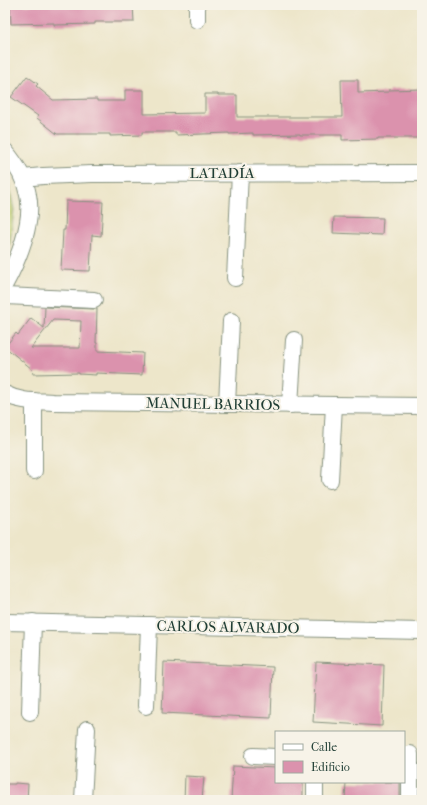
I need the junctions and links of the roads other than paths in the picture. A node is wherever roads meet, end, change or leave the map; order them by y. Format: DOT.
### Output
graph roads {
  1 [pos="5,151"];
  2 [pos="240,173"];
  3 [pos="422,173"];
  4 [pos="23,178"];
  5 [pos="234,278"];
  6 [pos="5,284"];
  7 [pos="5,296"];
  8 [pos="94,300"];
  9 [pos="232,321"];
  10 [pos="294,340"];
  11 [pos="5,394"];
  12 [pos="34,401"];
  13 [pos="227,404"];
  14 [pos="290,405"];
  15 [pos="334,405"];
  16 [pos="422,406"];
  17 [pos="34,471"];
  18 [pos="330,480"];
  19 [pos="5,622"];
  20 [pos="33,622"];
  21 [pos="149,625"];
  22 [pos="422,631"];
  23 [pos="146,706"];
  24 [pos="30,712"];
  25 [pos="87,729"];
  26 [pos="410,754"];
  27 [pos="253,756"];
  28 [pos="275,757"];
  29 [pos="315,783"];
  30 [pos="83,800"];
  31 [pos="315,800"];
  32 [pos="410,800"];
  1 -- 4 [label="street"];
  2 -- 3 [label="street, LATADÍA"];
  2 -- 4 [label="street, LATADÍA"];
  2 -- 5 [label="street"];
  4 -- 6 [label="street"];
  7 -- 8 [label="street"];
  9 -- 13 [label="street"];
  10 -- 14 [label="street"];
  11 -- 12 [label="street, MANUEL BARRIOS"];
  12 -- 13 [label="street, MANUEL BARRIOS"];
  12 -- 17 [label="street"];
  13 -- 14 [label="street, MANUEL BARRIOS"];
  14 -- 15 [label="street, MANUEL BARRIOS"];
  15 -- 16 [label="street, MANUEL BARRIOS"];
  15 -- 18 [label="street"];
  19 -- 20 [label="street, CARLOS ALVARADO"];
  20 -- 21 [label="street, CARLOS ALVARADO"];
  20 -- 24 [label="street"];
  21 -- 22 [label="street, CARLOS ALVARADO"];
  21 -- 23 [label="street"];
  25 -- 30 [label="street"];
  26 -- 32 [label="street"];
  27 -- 28 [label="street"];
  29 -- 31 [label="street"];
}
